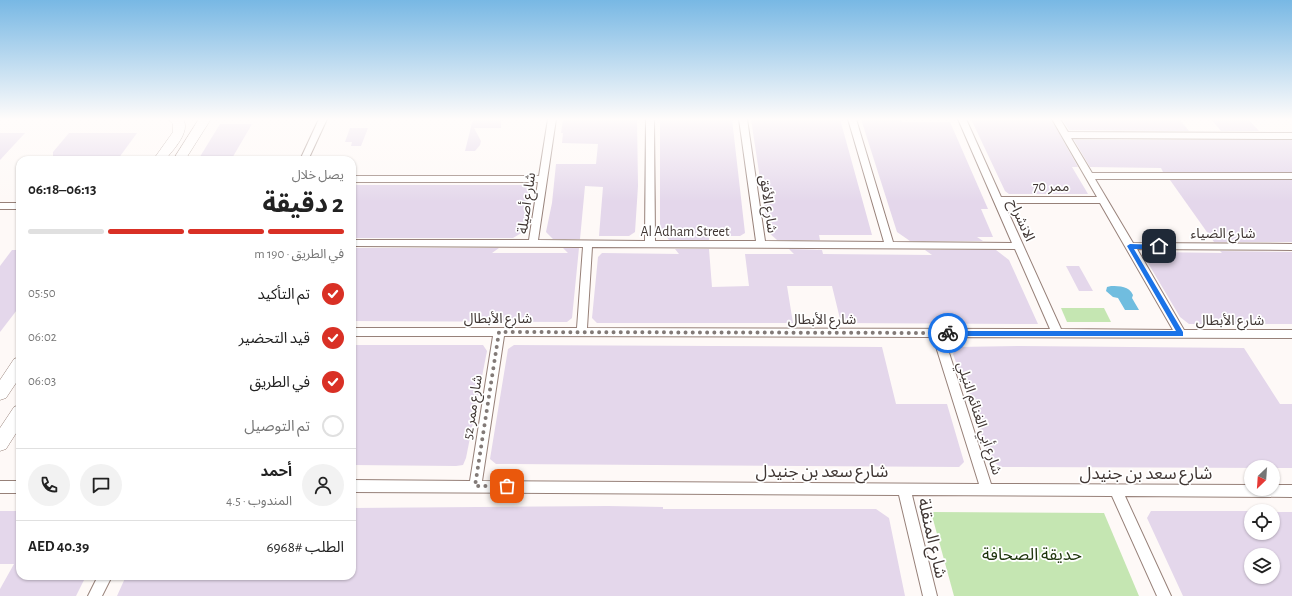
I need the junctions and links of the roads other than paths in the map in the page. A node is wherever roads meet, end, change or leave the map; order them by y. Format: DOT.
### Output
graph roads {
  1 [pos="168,147"];
  2 [pos="187,147"];
  3 [pos="310,147"];
  4 [pos="547,147"];
  5 [pos="650,147"];
  6 [pos="747,147"];
  7 [pos="860,147"];
  8 [pos="974,147"];
  9 [pos="1072,147"];
  10 [pos="162,156"];
  11 [pos="182,156"];
  12 [pos="306,156"];
  13 [pos="1089,176"];
  14 [pos="1292,176"];
  15 [pos="356,179"];
  16 [pos="542,179"];
  17 [pos="998,200"];
  18 [pos="1103,200"];
  19 [pos="0,206"];
  20 [pos="16,206"];
  21 [pos="356,243"];
  22 [pos="533,244"];
  23 [pos="588,244"];
  24 [pos="650,245"];
  25 [pos="761,245"];
  26 [pos="890,246"];
  27 [pos="1019,246"];
  28 [pos="1130,246"];
  29 [pos="1292,247"];
  30 [pos="356,332"];
  31 [pos="499,332"];
  32 [pos="582,332"];
  33 [pos="1057,333"];
  34 [pos="937,334"];
  35 [pos="1181,334"];
  36 [pos="1292,334"];
  37 [pos="16,370"];
  38 [pos="0,393"];
  39 [pos="16,418"];
  40 [pos="0,443"];
  41 [pos="356,486"];
  42 [pos="475,486"];
  43 [pos="0,487"];
  44 [pos="16,487"];
  45 [pos="904,489"];
  46 [pos="987,489"];
  47 [pos="1116,490"];
  48 [pos="1292,490"];
  49 [pos="103,580"];
  50 [pos="95,596"];
  51 [pos="930,596"];
  52 [pos="1164,596"];
  1 -- 10 [label="street"];
  2 -- 11 [label="street"];
  3 -- 12 [label="street"];
  4 -- 16 [label="street, شارع أصيلة"];
  5 -- 24 [label="street"];
  6 -- 25 [label="street, شارع الأفق"];
  7 -- 26 [label="street"];
  8 -- 17 [label="street, الانشراح"];
  9 -- 13 [label="street"];
  13 -- 14 [label="street"];
  13 -- 18 [label="street"];
  15 -- 16 [label="street"];
  16 -- 22 [label="street, شارع أصيلة"];
  17 -- 18 [label="street, ممر 70"];
  17 -- 27 [label="street, الانشراح"];
  18 -- 28 [label="street"];
  19 -- 20 [label="street"];
  21 -- 22 [label="street, Al Adham Street"];
  22 -- 23 [label="street, Al Adham Street"];
  23 -- 24 [label="street, Al Adham Street"];
  23 -- 32 [label="street"];
  24 -- 25 [label="street, Al Adham Street"];
  25 -- 26 [label="street, Al Adham Street"];
  26 -- 27 [label="street, Al Adham Street"];
  27 -- 33 [label="street, الانشراح"];
  28 -- 29 [label="street, شارع الضياء"];
  28 -- 35 [label="street"];
  30 -- 31 [label="street, شارع الأبطال"];
  31 -- 32 [label="street, شارع الأبطال"];
  31 -- 42 [label="street, شارع ممر 52"];
  32 -- 34 [label="street, شارع الأبطال"];
  33 -- 34 [label="street, شارع الأبطال"];
  33 -- 35 [label="street, شارع الأبطال"];
  34 -- 46 [label="street, شارع أبي الغنائم النيلي"];
  35 -- 36 [label="street, شارع الأبطال"];
  37 -- 38 [label="street"];
  39 -- 40 [label="street"];
  41 -- 42 [label="street, شارع سعد بن جنيدل"];
  42 -- 45 [label="street, شارع سعد بن جنيدل"];
  43 -- 44 [label="street"];
  45 -- 46 [label="street, شارع سعد بن جنيدل"];
  45 -- 51 [label="street, شارع المنقلة"];
  46 -- 47 [label="street, شارع سعد بن جنيدل"];
  47 -- 48 [label="street, شارع سعد بن جنيدل"];
  47 -- 52 [label="street"];
  49 -- 50 [label="street"];
}
